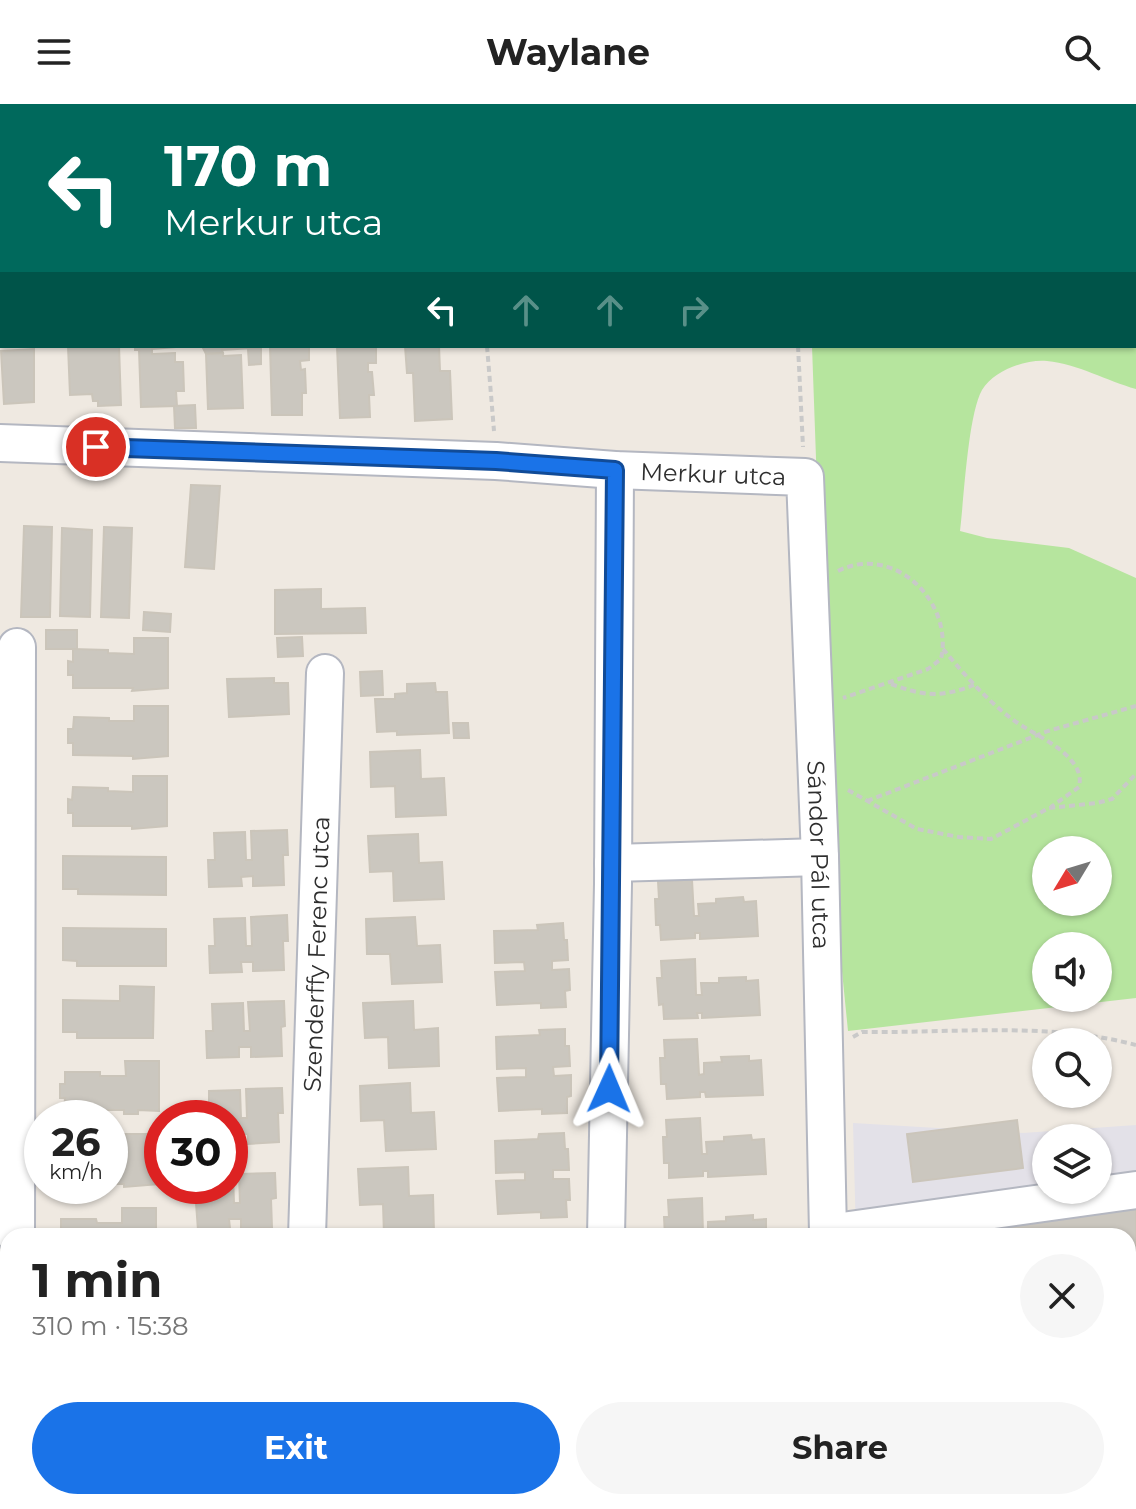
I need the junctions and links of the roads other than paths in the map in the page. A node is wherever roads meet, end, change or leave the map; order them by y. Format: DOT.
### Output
graph roads {
  1 [pos="0,443"];
  2 [pos="615,470"];
  3 [pos="805,477"];
  4 [pos="17,647"];
  5 [pos="325,673"];
  6 [pos="820,857"];
  7 [pos="613,863"];
  8 [pos="1136,1190"];
  9 [pos="11,1217"];
  10 [pos="307,1228"];
  11 [pos="606,1228"];
  12 [pos="837,1228"];
  13 [pos="872,1228"];
  1 -- 2 [label="street, Merkur utca"];
  2 -- 3 [label="street, Merkur utca"];
  2 -- 7 [label="street"];
  3 -- 6 [label="street, Sándor Pál utca"];
  4 -- 9 [label="street"];
  5 -- 10 [label="street, Szenderffy Ferenc utca"];
  6 -- 7 [label="street"];
  6 -- 12 [label="street, Sándor Pál utca"];
  7 -- 11 [label="street"];
  8 -- 13 [label="street"];
}
